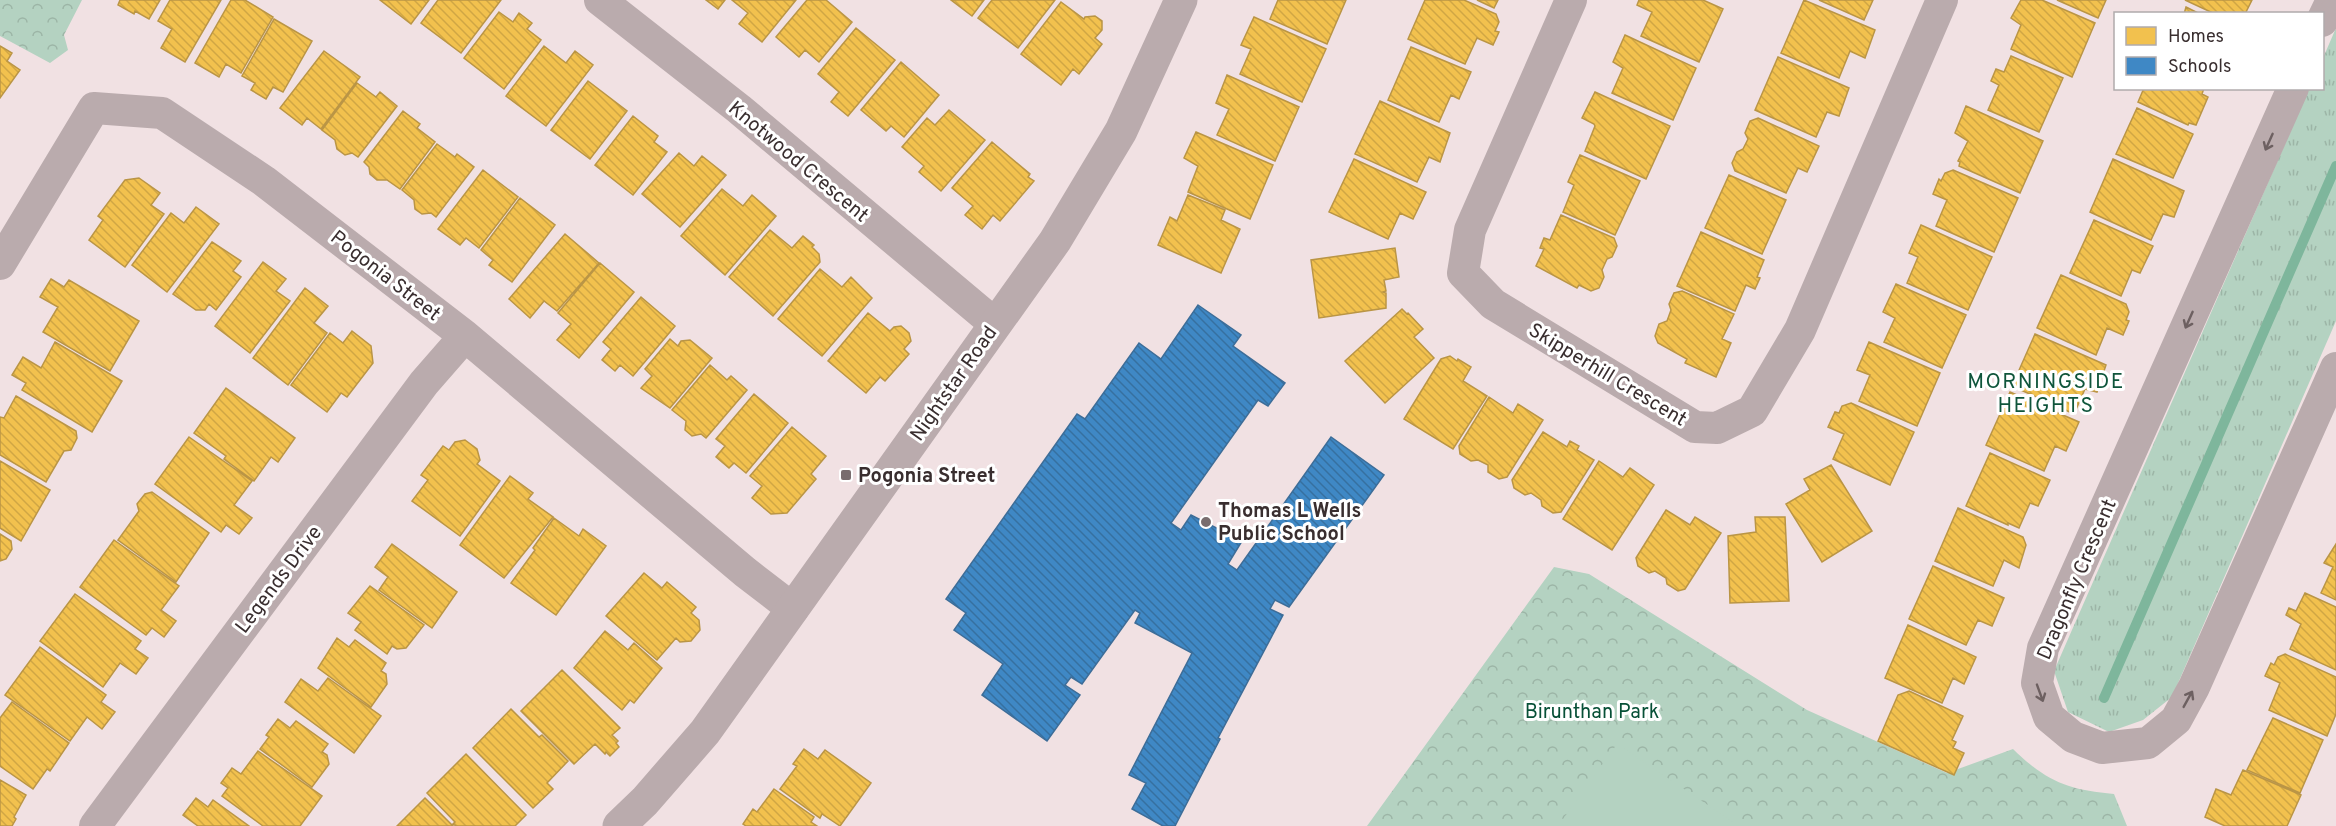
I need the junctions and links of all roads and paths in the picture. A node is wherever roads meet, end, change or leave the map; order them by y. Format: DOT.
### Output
graph roads {
  1 [pos="600,0"];
  2 [pos="1181,0"];
  3 [pos="1571,0"];
  4 [pos="1942,0"];
  5 [pos="2332,0"];
  6 [pos="2324,17"];
  7 [pos="2292,90"];
  8 [pos="0,264"];
  9 [pos="995,324"];
  10 [pos="465,336"];
  11 [pos="2336,368"];
  12 [pos="793,609"];
  13 [pos="95,826"];
  14 [pos="619,826"];
  1 -- 9 [label="street, Knotwood Crescent"];
  2 -- 9 [label="street, Nightstar Road"];
  3 -- 4 [label="street, Skipperhill Crescent"];
  5 -- 6 [label="street"];
  7 -- 11 [label="street, Dragonfly Crescent, one-way"];
  8 -- 10 [label="street, Pogonia Street"];
  9 -- 12 [label="street, Nightstar Road"];
  10 -- 12 [label="street, Pogonia Street"];
  10 -- 13 [label="street, Legends Drive"];
  12 -- 14 [label="street, Nightstar Road"];
}
